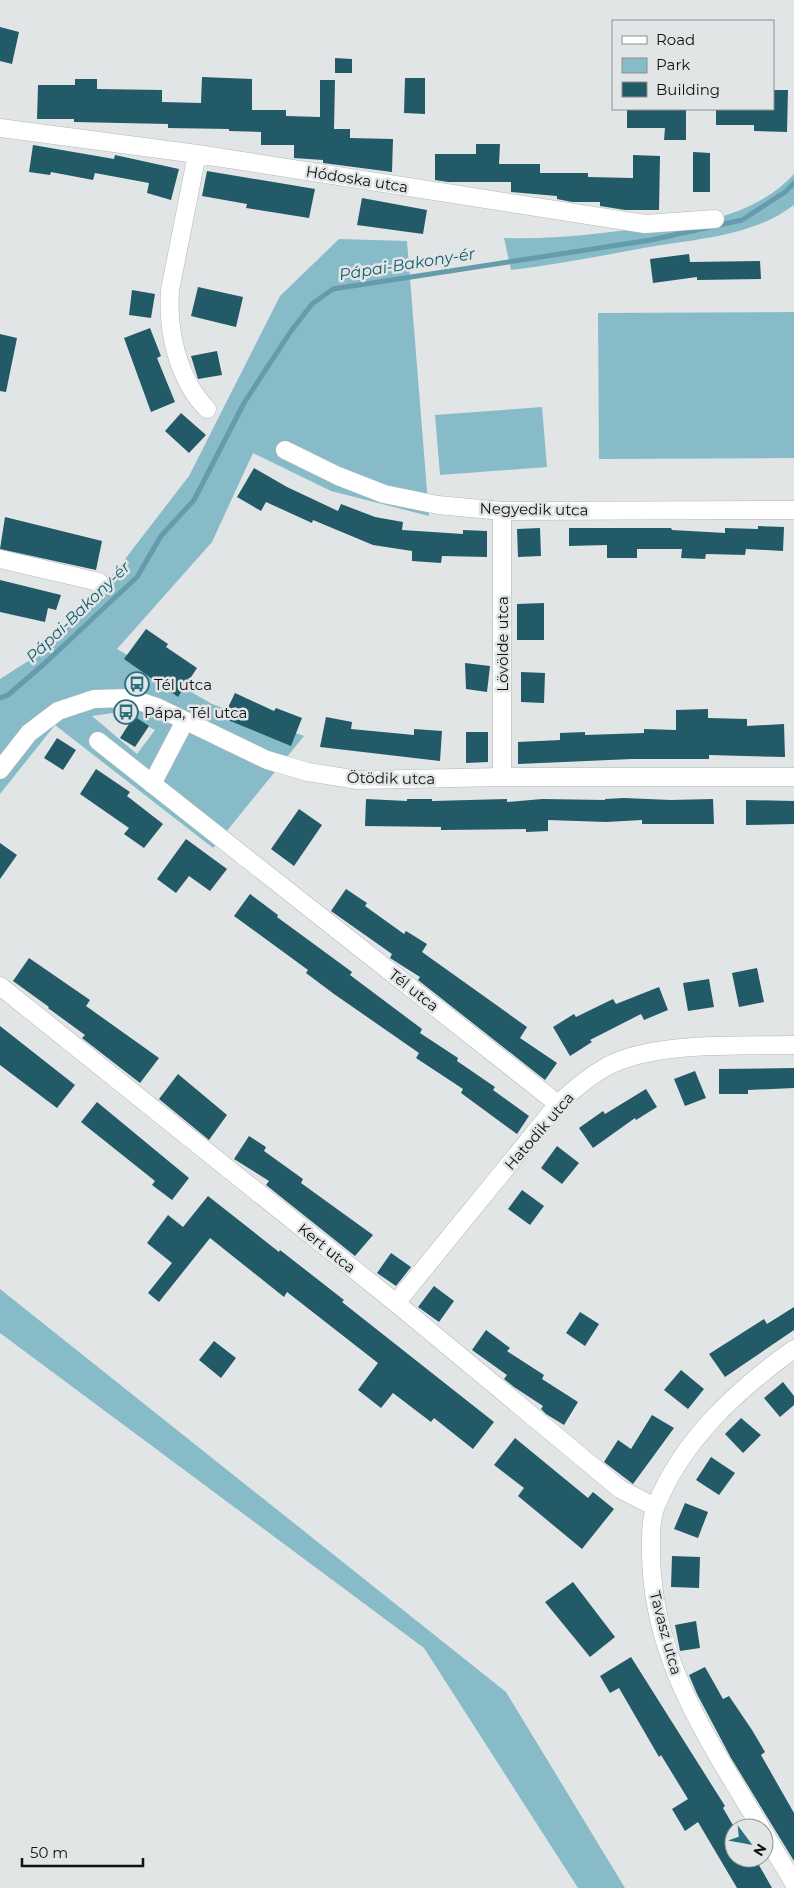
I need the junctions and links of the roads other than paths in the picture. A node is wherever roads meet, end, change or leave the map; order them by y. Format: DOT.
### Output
graph roads {
  1 [pos="0,128"];
  2 [pos="197,154"];
  3 [pos="715,219"];
  4 [pos="207,409"];
  5 [pos="285,450"];
  6 [pos="794,510"];
  7 [pos="502,511"];
  8 [pos="0,559"];
  9 [pos="99,582"];
  10 [pos="185,720"];
  11 [pos="98,741"];
  12 [pos="0,770"];
  13 [pos="502,777"];
  14 [pos="794,777"];
  15 [pos="152,784"];
  16 [pos="0,986"];
  17 [pos="794,1046"];
  18 [pos="558,1104"];
  19 [pos="396,1303"];
  20 [pos="794,1349"];
  21 [pos="655,1507"];
  22 [pos="755,1818"];
  23 [pos="774,1849"];
  24 [pos="794,1883"];
  1 -- 2 [label="street, Hódoska utca"];
  2 -- 3 [label="street, Hódoska utca"];
  2 -- 4 [label="street"];
  5 -- 7 [label="street, Negyedik utca"];
  6 -- 7 [label="street, Negyedik utca"];
  7 -- 13 [label="street, Lövölde utca"];
  8 -- 9 [label="street"];
  10 -- 12 [label="street, Ötödik utca"];
  10 -- 13 [label="street, Ötödik utca"];
  10 -- 15 [label="street"];
  11 -- 15 [label="street, Tél utca"];
  13 -- 14 [label="street, Ötödik utca"];
  15 -- 18 [label="street, Tél utca"];
  16 -- 19 [label="street, Kert utca"];
  17 -- 18 [label="street, Hatodik utca"];
  18 -- 19 [label="street, Hatodik utca"];
  19 -- 21 [label="street, Kert utca"];
  20 -- 21 [label="street"];
  21 -- 22 [label="street, Tavasz utca"];
  23 -- 24 [label="street"];
}
